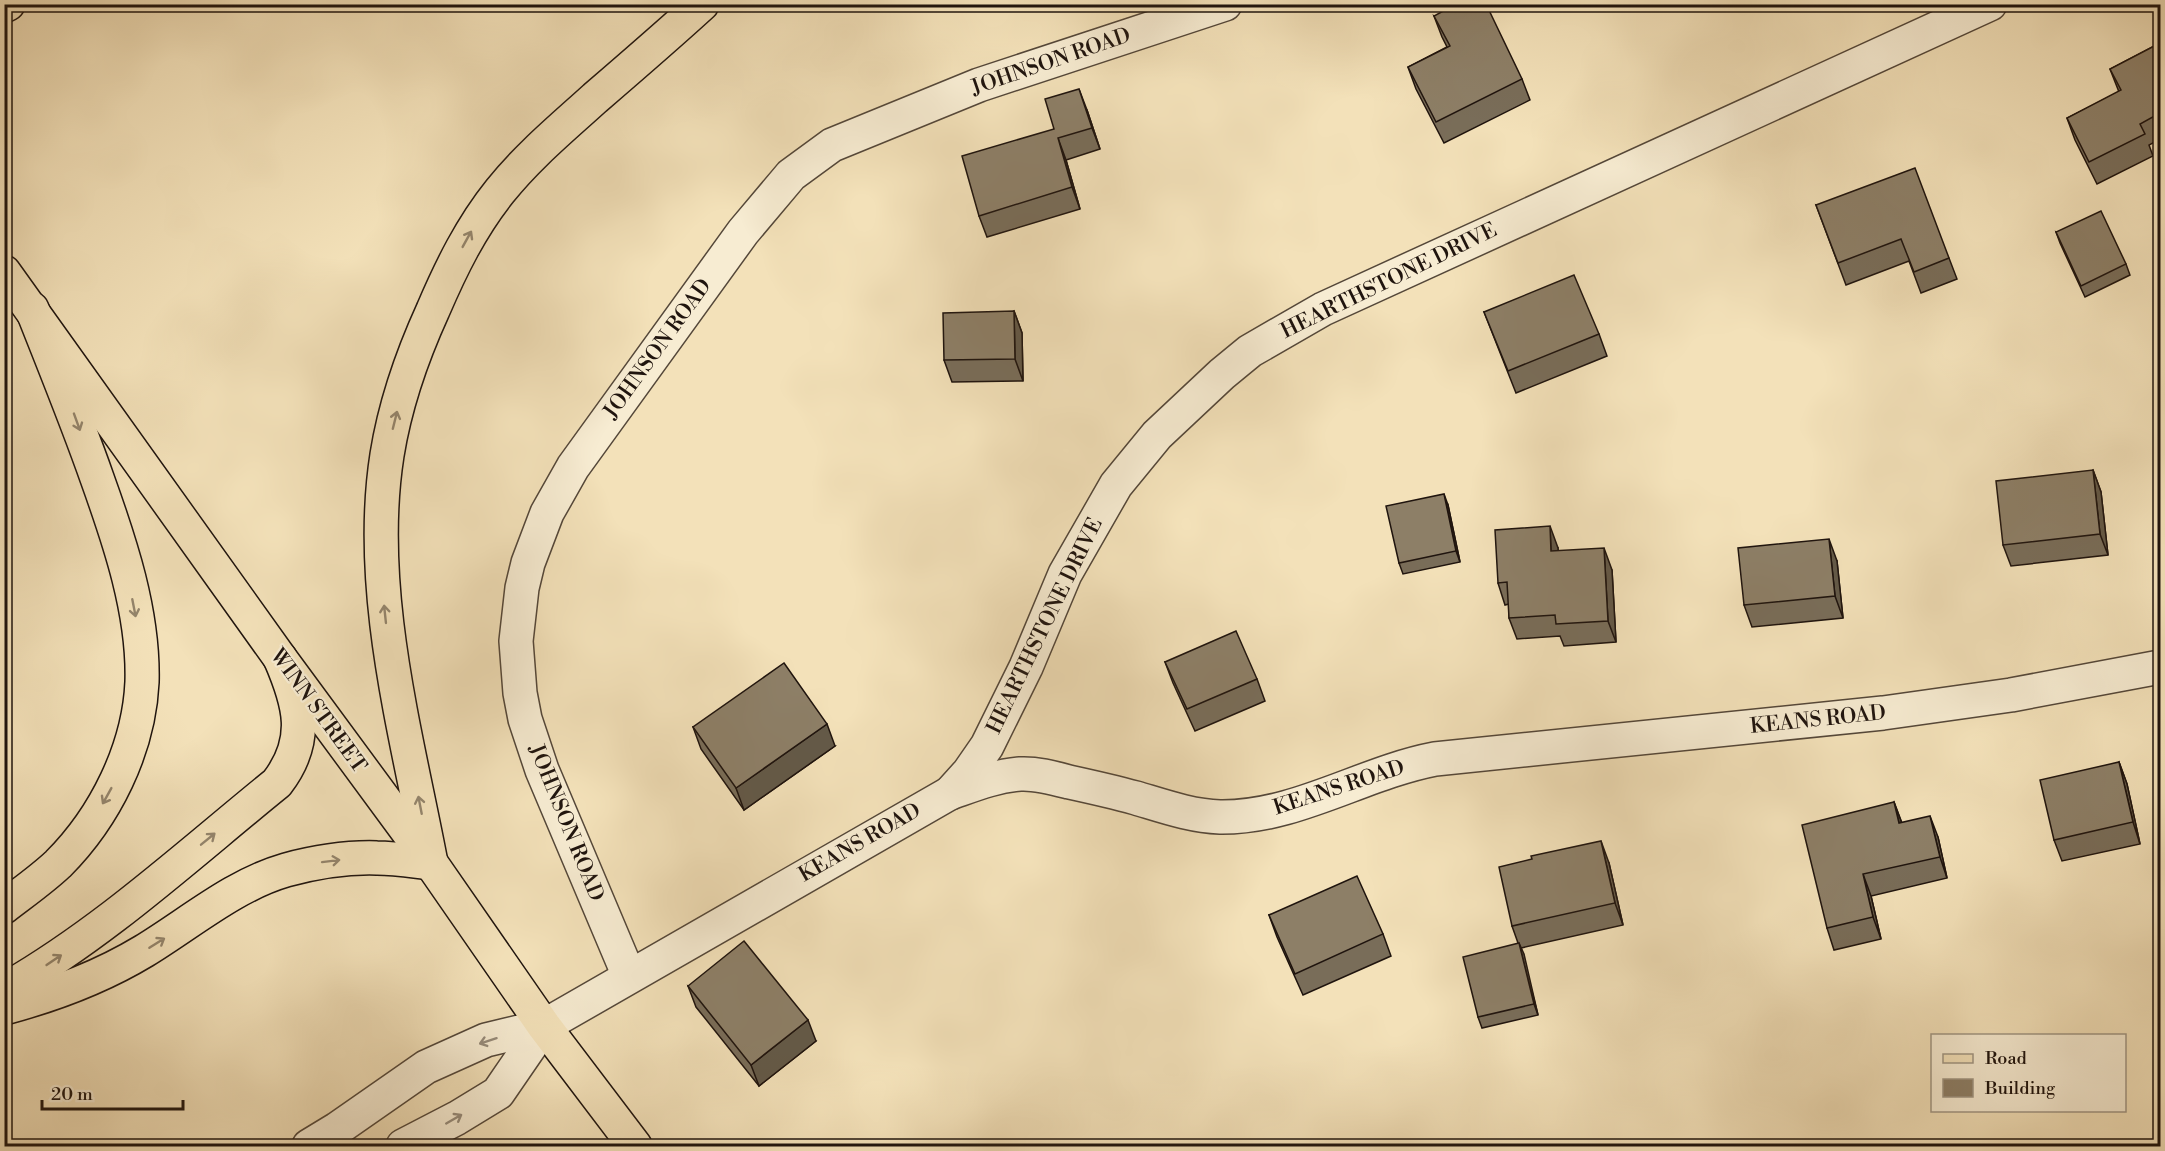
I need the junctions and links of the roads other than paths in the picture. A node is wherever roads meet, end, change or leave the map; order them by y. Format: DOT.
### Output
graph roads {
  1 [pos="702,4"];
  2 [pos="1225,4"];
  3 [pos="1990,4"];
  4 [pos="4,272"];
  5 [pos="32,309"];
  6 [pos="280,658"];
  7 [pos="2160,667"];
  8 [pos="950,793"];
  9 [pos="431,863"];
  10 [pos="4,907"];
  11 [pos="629,976"];
  12 [pos="4,990"];
  13 [pos="4,1008"];
  14 [pos="544,1026"];
  15 [pos="309,1146"];
  16 [pos="403,1146"];
  17 [pos="636,1146"];
  9 -- 1 [label="main road, one-way"];
  2 -- 11 [label="street, JOHNSON ROAD"];
  3 -- 8 [label="street, HEARTHSTONE DRIVE"];
  4 -- 5 [label="main road, WINN STREET"];
  5 -- 6 [label="main road, WINN STREET"];
  5 -- 10 [label="main road, one-way"];
  6 -- 9 [label="main road, WINN STREET"];
  12 -- 6 [label="main road, one-way"];
  7 -- 8 [label="street, KEANS ROAD"];
  8 -- 11 [label="street, KEANS ROAD"];
  13 -- 9 [label="main road, one-way"];
  9 -- 14 [label="main road, WINN STREET"];
  11 -- 14 [label="street, KEANS ROAD"];
  14 -- 15 [label="street, one-way"];
  16 -- 14 [label="street, one-way"];
  14 -- 17 [label="main road, WINN STREET"];
}
